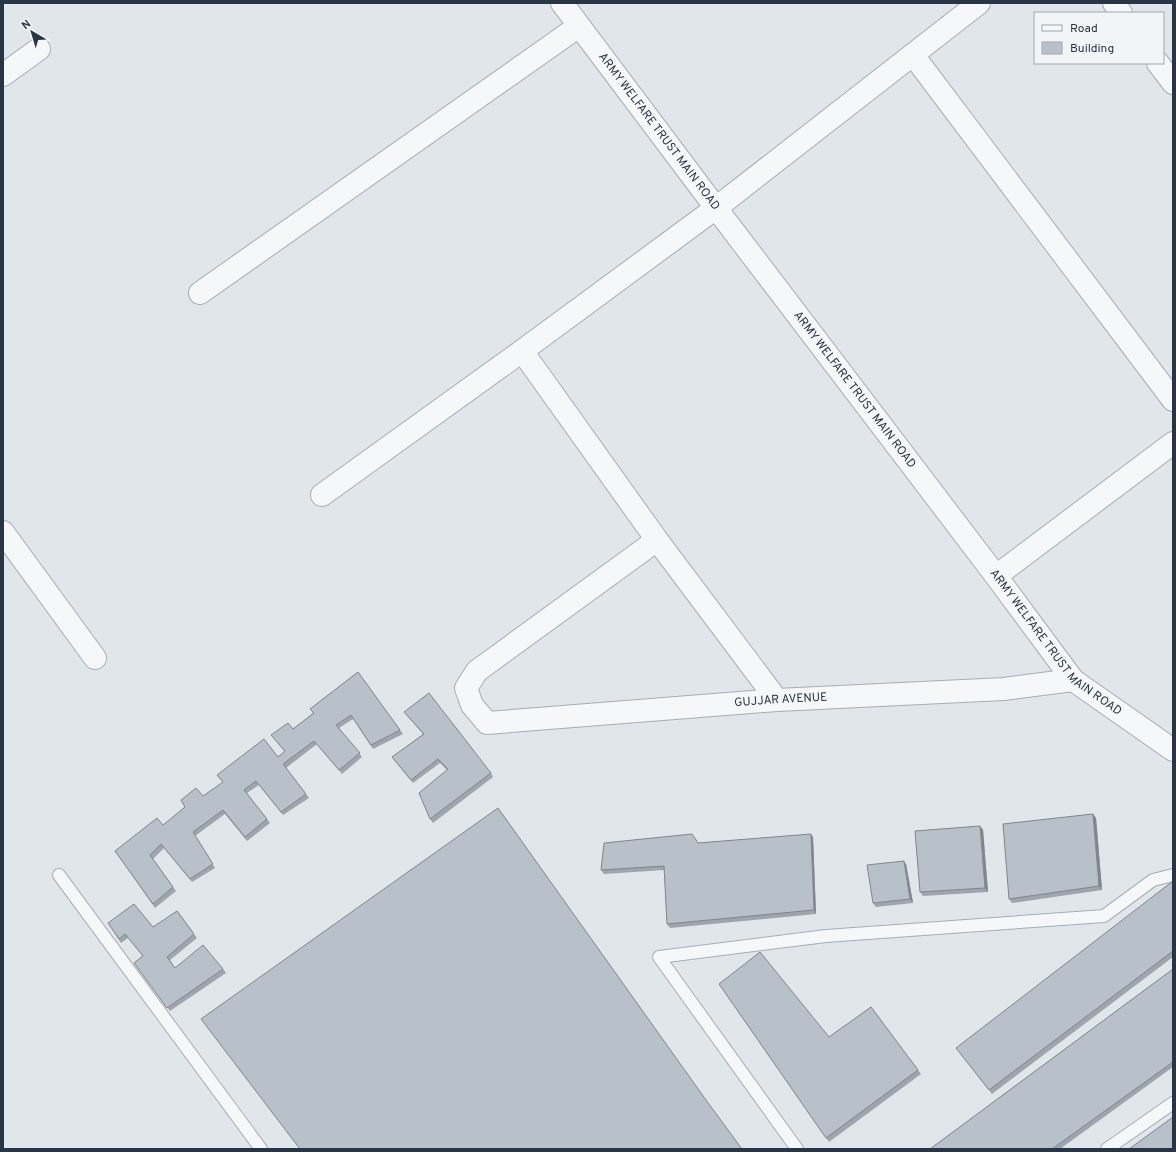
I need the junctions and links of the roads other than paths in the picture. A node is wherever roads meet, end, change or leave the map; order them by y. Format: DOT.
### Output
graph roads {
  1 [pos="562,3"];
  2 [pos="979,3"];
  3 [pos="1114,3"];
  4 [pos="1120,12"];
  5 [pos="579,26"];
  6 [pos="38,49"];
  7 [pos="913,54"];
  8 [pos="1159,64"];
  9 [pos="3,75"];
  10 [pos="1173,83"];
  11 [pos="716,208"];
  12 [pos="200,292"];
  13 [pos="522,351"];
  14 [pos="1173,400"];
  15 [pos="1173,443"];
  16 [pos="322,495"];
  17 [pos="3,532"];
  18 [pos="656,540"];
  19 [pos="996,576"];
  20 [pos="95,658"];
  21 [pos="1073,680"];
  22 [pos="777,700"];
  23 [pos="1173,750"];
  24 [pos="59,875"];
  25 [pos="1173,875"];
  26 [pos="1173,1103"];
  27 [pos="261,1149"];
  28 [pos="797,1149"];
  29 [pos="1107,1149"];
  1 -- 5 [label="street, ARMY WELFARE TRUST MAIN ROAD"];
  2 -- 7 [label="street"];
  3 -- 4 [label="street"];
  5 -- 11 [label="street, ARMY WELFARE TRUST MAIN ROAD"];
  5 -- 12 [label="street"];
  6 -- 9 [label="street"];
  7 -- 11 [label="street"];
  7 -- 14 [label="street"];
  8 -- 10 [label="street"];
  11 -- 13 [label="street"];
  11 -- 19 [label="street, ARMY WELFARE TRUST MAIN ROAD"];
  13 -- 16 [label="street"];
  13 -- 18 [label="street"];
  15 -- 19 [label="street"];
  17 -- 20 [label="street"];
  18 -- 22 [label="street"];
  18 -- 22 [label="street, GUJJAR AVENUE"];
  19 -- 21 [label="street, ARMY WELFARE TRUST MAIN ROAD"];
  21 -- 22 [label="street, GUJJAR AVENUE"];
  21 -- 23 [label="street, ARMY WELFARE TRUST MAIN ROAD"];
  24 -- 27 [label="lane"];
  25 -- 28 [label="lane"];
  26 -- 29 [label="lane"];
}
